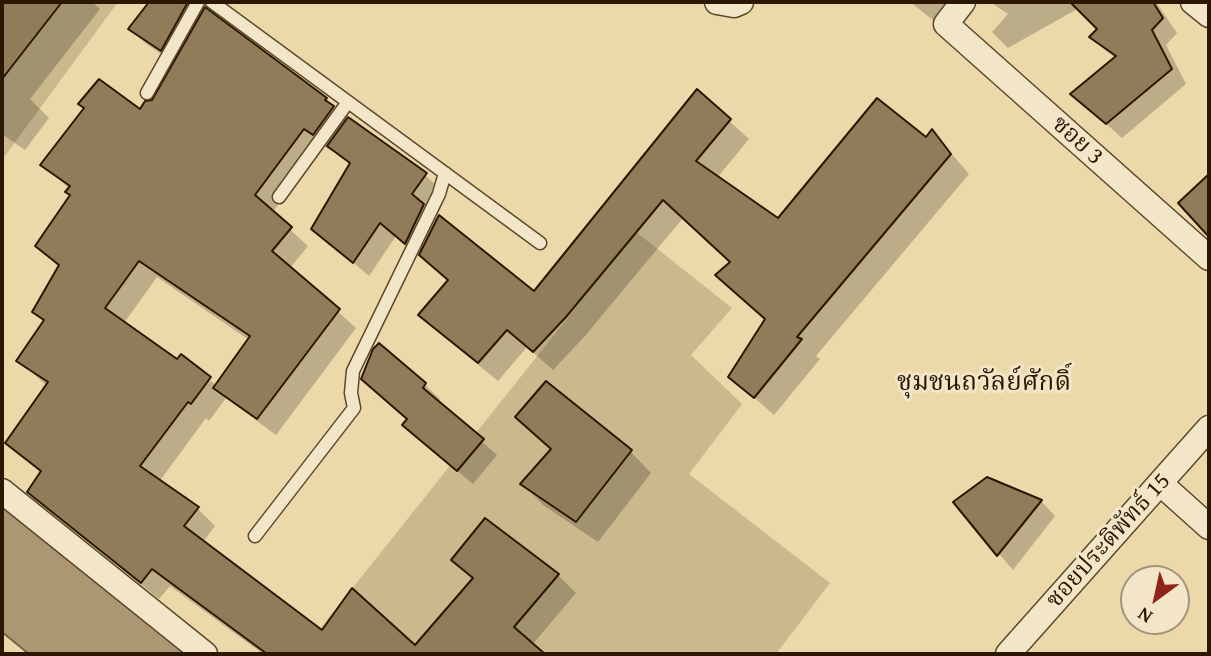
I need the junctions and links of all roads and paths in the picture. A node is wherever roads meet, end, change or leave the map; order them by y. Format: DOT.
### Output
graph roads {
  1 [pos="198,2"];
  2 [pos="212,2"];
  3 [pos="717,2"];
  4 [pos="741,2"];
  5 [pos="963,2"];
  6 [pos="1193,2"];
  7 [pos="1209,16"];
  8 [pos="147,93"];
  9 [pos="348,102"];
  10 [pos="444,173"];
  11 [pos="279,197"];
  12 [pos="540,243"];
  13 [pos="1209,258"];
  14 [pos="1209,428"];
  15 [pos="1161,484"];
  16 [pos="2,491"];
  17 [pos="1209,527"];
  18 [pos="255,536"];
  19 [pos="205,654"];
  20 [pos="1008,654"];
  1 -- 8 [label="lane"];
  2 -- 9 [label="lane"];
  3 -- 4 [label="street"];
  5 -- 13 [label="street, ซอย 3"];
  6 -- 7 [label="street"];
  9 -- 10 [label="lane"];
  9 -- 11 [label="lane"];
  10 -- 12 [label="lane"];
  10 -- 18 [label="lane"];
  14 -- 15 [label="street, ซอยประดิพัทธ์ 15"];
  15 -- 17 [label="street"];
  15 -- 20 [label="street, ซอยประดิพัทธ์ 15"];
  16 -- 19 [label="street"];
}
